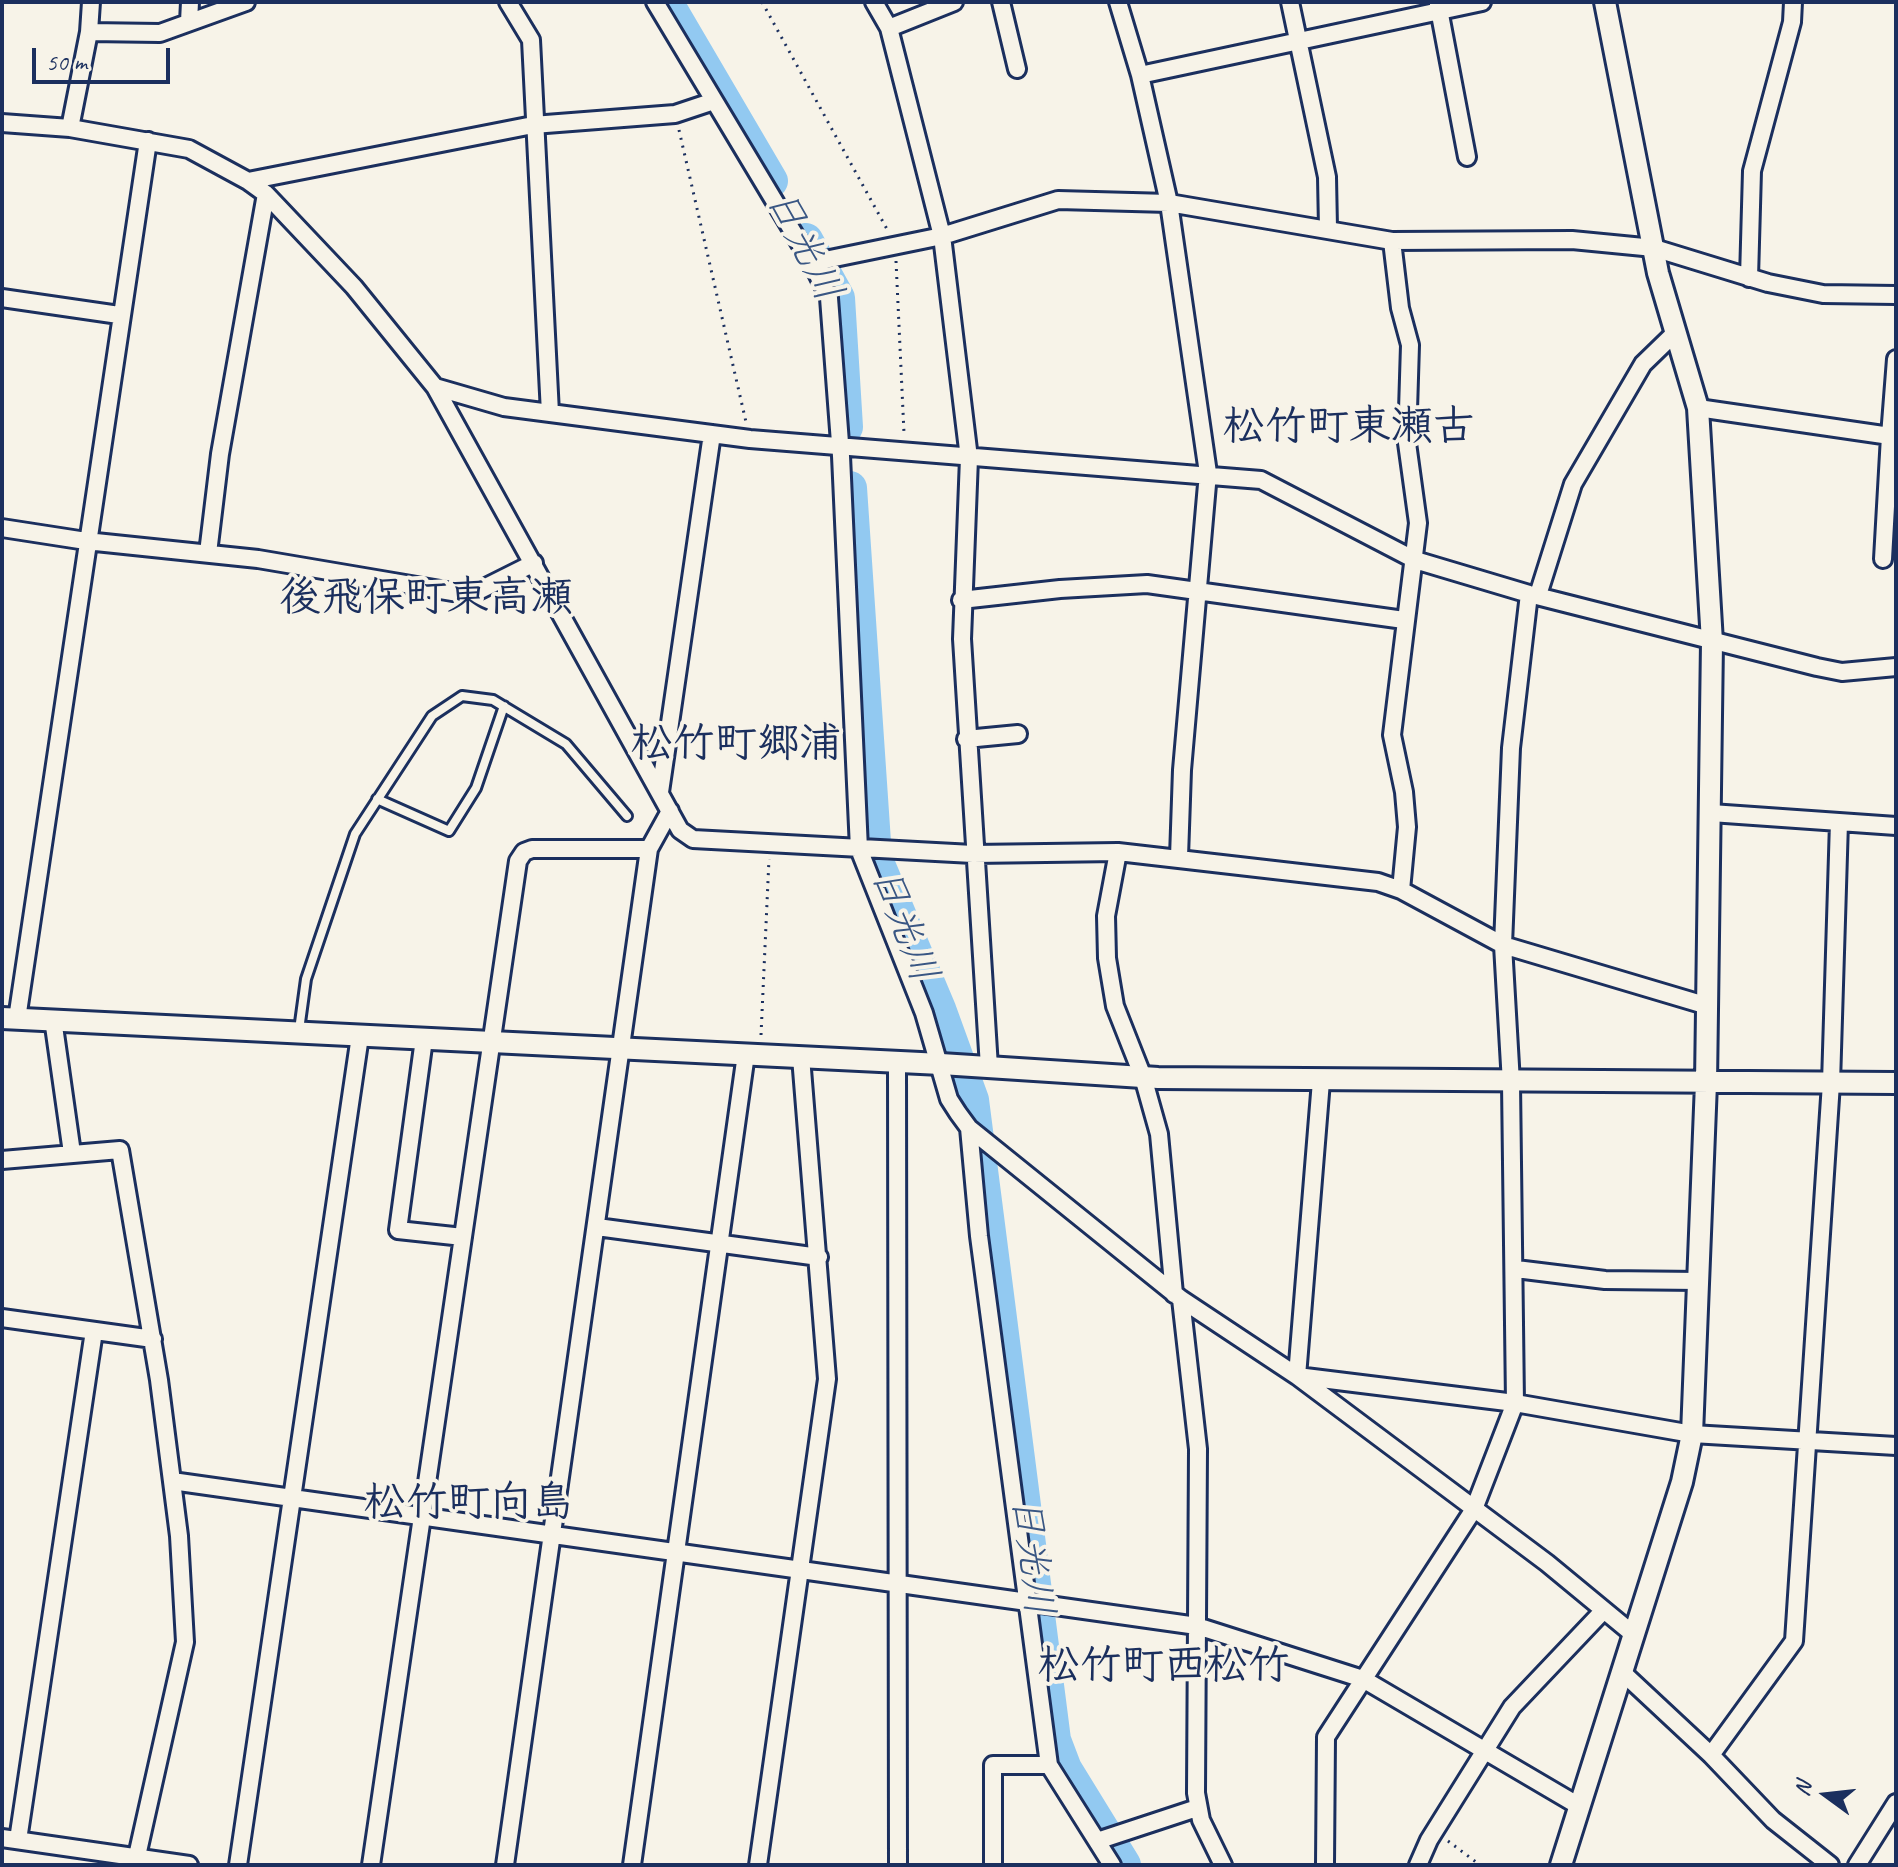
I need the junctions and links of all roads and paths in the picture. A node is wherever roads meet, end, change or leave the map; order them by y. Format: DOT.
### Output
graph roads {
  1 [pos="91,2"];
  2 [pos="190,2"];
  3 [pos="246,2"];
  4 [pos="508,2"];
  5 [pos="655,2"];
  6 [pos="762,2"];
  7 [pos="874,2"];
  8 [pos="954,2"];
  9 [pos="1001,2"];
  10 [pos="1118,2"];
  11 [pos="1290,2"];
  12 [pos="1482,2"];
  13 [pos="1605,2"];
  14 [pos="1793,2"];
  15 [pos="1438,7"];
  16 [pos="189,22"];
  17 [pos="889,28"];
  18 [pos="89,32"];
  19 [pos="1300,43"];
  20 [pos="1017,69"];
  21 [pos="1140,75"];
  22 [pos="714,101"];
  23 [pos="675,114"];
  24 [pos="2,123"];
  25 [pos="533,125"];
  26 [pos="70,128"];
  27 [pos="148,141"];
  28 [pos="1467,157"];
  29 [pos="248,181"];
  30 [pos="266,194"];
  31 [pos="1169,203"];
  32 [pos="1328,228"];
  33 [pos="942,236"];
  34 [pos="1392,241"];
  35 [pos="895,244"];
  36 [pos="1654,248"];
  37 [pos="818,264"];
  38 [pos="1749,278"];
  39 [pos="1896,295"];
  40 [pos="2,298"];
  41 [pos="119,315"];
  42 [pos="1676,332"];
  43 [pos="1896,359"];
  44 [pos="435,387"];
  45 [pos="1698,408"];
  46 [pos="550,413"];
  47 [pos="712,434"];
  48 [pos="1890,436"];
  49 [pos="750,439"];
  50 [pos="845,448"];
  51 [pos="905,453"];
  52 [pos="969,458"];
  53 [pos="1208,473"];
  54 [pos="2,528"];
  55 [pos="86,541"];
  56 [pos="208,553"];
  57 [pos="1883,559"];
  58 [pos="1415,560"];
  59 [pos="534,563"];
  60 [pos="1200,590"];
  61 [pos="1534,594"];
  62 [pos="961,600"];
  63 [pos="1404,620"];
  64 [pos="1712,642"];
  65 [pos="1896,667"];
  66 [pos="504,706"];
  67 [pos="1018,734"];
  68 [pos="966,739"];
  69 [pos="660,792"];
  70 [pos="377,799"];
  71 [pos="670,811"];
  72 [pos="1711,813"];
  73 [pos="627,816"];
  74 [pos="1839,822"];
  75 [pos="1896,826"];
  76 [pos="770,844"];
  77 [pos="649,849"];
  78 [pos="868,849"];
  79 [pos="1118,852"];
  80 [pos="973,854"];
  81 [pos="1179,857"];
  82 [pos="1401,890"];
  83 [pos="1503,945"];
  84 [pos="1708,1006"];
  85 [pos="10,1018"];
  86 [pos="53,1019"];
  87 [pos="299,1031"];
  88 [pos="360,1036"];
  89 [pos="424,1039"];
  90 [pos="491,1042"];
  91 [pos="623,1049"];
  92 [pos="753,1055"];
  93 [pos="801,1057"];
  94 [pos="897,1061"];
  95 [pos="952,1064"];
  96 [pos="989,1067"];
  97 [pos="1143,1077"];
  98 [pos="1321,1081"];
  99 [pos="1511,1083"];
  100 [pos="1706,1083"];
  101 [pos="1831,1083"];
  102 [pos="1896,1083"];
  103 [pos="974,1131"];
  104 [pos="72,1153"];
  105 [pos="2,1160"];
  106 [pos="597,1227"];
  107 [pos="463,1237"];
  108 [pos="719,1244"];
  109 [pos="819,1257"];
  110 [pos="1516,1269"];
  111 [pos="1699,1281"];
  112 [pos="1177,1297"];
  113 [pos="2,1318"];
  114 [pos="94,1331"];
  115 [pos="153,1339"];
  116 [pos="1297,1376"];
  117 [pos="1515,1403"];
  118 [pos="1692,1434"];
  119 [pos="1809,1440"];
  120 [pos="1896,1446"];
  121 [pos="172,1481"];
  122 [pos="289,1500"];
  123 [pos="1474,1509"];
  124 [pos="422,1516"];
  125 [pos="552,1535"];
  126 [pos="677,1553"];
  127 [pos="800,1573"];
  128 [pos="898,1586"];
  129 [pos="1034,1604"];
  130 [pos="1604,1610"];
  131 [pos="1197,1626"];
  132 [pos="1633,1634"];
  133 [pos="1621,1671"];
  134 [pos="1363,1679"];
  135 [pos="1486,1751"];
  136 [pos="1711,1755"];
  137 [pos="1049,1765"];
  138 [pos="1896,1803"];
  139 [pos="1579,1806"];
  140 [pos="1197,1808"];
  141 [pos="1435,1832"];
  142 [pos="10,1839"];
  143 [pos="1104,1839"];
  144 [pos="136,1861"];
  145 [pos="189,1865"];
  146 [pos="238,1865"];
  147 [pos="371,1865"];
  148 [pos="505,1865"];
  149 [pos="632,1865"];
  150 [pos="758,1865"];
  151 [pos="898,1865"];
  152 [pos="993,1865"];
  153 [pos="1112,1865"];
  154 [pos="1223,1865"];
  155 [pos="1325,1865"];
  156 [pos="1418,1865"];
  157 [pos="1480,1865"];
  158 [pos="1561,1865"];
  159 [pos="1830,1865"];
  160 [pos="1857,1865"];
  1 -- 18 [label="street"];
  2 -- 16 [label="street"];
  3 -- 16 [label="street"];
  4 -- 25 [label="street"];
  5 -- 22 [label="street"];
  6 -- 35 [label="path"];
  7 -- 17 [label="street"];
  8 -- 17 [label="street"];
  9 -- 20 [label="street"];
  10 -- 21 [label="street"];
  11 -- 19 [label="street"];
  12 -- 15 [label="street"];
  13 -- 36 [label="street"];
  14 -- 38 [label="street"];
  15 -- 19 [label="street"];
  15 -- 28 [label="street"];
  16 -- 18 [label="street"];
  17 -- 33 [label="street"];
  18 -- 26 [label="street"];
  19 -- 21 [label="street"];
  19 -- 32 [label="street"];
  21 -- 31 [label="street"];
  22 -- 23 [label="street"];
  22 -- 37 [label="street"];
  23 -- 25 [label="street"];
  23 -- 49 [label="path"];
  24 -- 26 [label="street"];
  25 -- 29 [label="street"];
  25 -- 46 [label="street"];
  26 -- 27 [label="street"];
  27 -- 29 [label="street"];
  27 -- 41 [label="street"];
  29 -- 30 [label="street"];
  30 -- 44 [label="street"];
  30 -- 56 [label="street"];
  31 -- 32 [label="street"];
  31 -- 33 [label="street"];
  31 -- 53 [label="street"];
  32 -- 34 [label="street"];
  33 -- 35 [label="street"];
  33 -- 52 [label="street"];
  34 -- 36 [label="street"];
  34 -- 58 [label="street"];
  35 -- 37 [label="street"];
  35 -- 51 [label="path"];
  36 -- 38 [label="street"];
  36 -- 42 [label="street"];
  37 -- 50 [label="street"];
  38 -- 39 [label="street"];
  40 -- 41 [label="street"];
  41 -- 55 [label="street"];
  42 -- 45 [label="street"];
  42 -- 61 [label="street"];
  43 -- 48 [label="street"];
  44 -- 46 [label="street"];
  44 -- 59 [label="street"];
  45 -- 48 [label="street"];
  45 -- 64 [label="street"];
  46 -- 47 [label="street"];
  47 -- 49 [label="street"];
  47 -- 69 [label="street"];
  48 -- 57 [label="street"];
  49 -- 50 [label="street"];
  50 -- 51 [label="street"];
  50 -- 78 [label="street"];
  51 -- 52 [label="street"];
  52 -- 53 [label="street"];
  52 -- 62 [label="street"];
  53 -- 58 [label="street"];
  53 -- 60 [label="street"];
  54 -- 55 [label="street"];
  55 -- 56 [label="street"];
  55 -- 85 [label="street"];
  56 -- 59 [label="street"];
  58 -- 61 [label="street"];
  58 -- 63 [label="street"];
  59 -- 69 [label="street"];
  60 -- 62 [label="street"];
  60 -- 63 [label="street"];
  60 -- 81 [label="street"];
  61 -- 64 [label="street"];
  61 -- 83 [label="street"];
  62 -- 68 [label="street"];
  63 -- 82 [label="street"];
  64 -- 65 [label="street"];
  64 -- 72 [label="street"];
  66 -- 70 [label="lane"];
  66 -- 70 [label="lane"];
  66 -- 73 [label="lane"];
  67 -- 68 [label="street"];
  68 -- 80 [label="street"];
  69 -- 71 [label="street"];
  70 -- 87 [label="lane"];
  71 -- 76 [label="street"];
  71 -- 77 [label="street"];
  72 -- 74 [label="street"];
  72 -- 84 [label="street"];
  74 -- 75 [label="street"];
  74 -- 101 [label="street"];
  76 -- 78 [label="street"];
  76 -- 92 [label="path"];
  77 -- 90 [label="street"];
  77 -- 91 [label="street"];
  78 -- 80 [label="street"];
  78 -- 95 [label="street"];
  79 -- 80 [label="street"];
  79 -- 81 [label="street"];
  79 -- 97 [label="street"];
  80 -- 96 [label="street"];
  81 -- 82 [label="street"];
  82 -- 83 [label="street"];
  83 -- 84 [label="street"];
  83 -- 99 [label="street"];
  84 -- 100 [label="street"];
  85 -- 86 [label="street"];
  86 -- 87 [label="street"];
  86 -- 104 [label="street"];
  87 -- 88 [label="street"];
  88 -- 89 [label="street"];
  88 -- 122 [label="street"];
  89 -- 90 [label="street"];
  89 -- 107 [label="street"];
  90 -- 91 [label="street"];
  90 -- 107 [label="street"];
  91 -- 92 [label="street"];
  91 -- 106 [label="street"];
  92 -- 93 [label="street"];
  92 -- 108 [label="street"];
  93 -- 94 [label="street"];
  93 -- 109 [label="street"];
  94 -- 95 [label="street"];
  94 -- 128 [label="street"];
  95 -- 96 [label="street"];
  95 -- 103 [label="street"];
  96 -- 97 [label="street"];
  97 -- 98 [label="street"];
  97 -- 112 [label="street"];
  98 -- 99 [label="street"];
  98 -- 116 [label="street"];
  99 -- 100 [label="street"];
  99 -- 110 [label="street"];
  100 -- 101 [label="street"];
  100 -- 111 [label="street"];
  101 -- 102 [label="street"];
  101 -- 119 [label="street"];
  103 -- 112 [label="street"];
  103 -- 129 [label="street"];
  104 -- 105 [label="street"];
  104 -- 115 [label="street"];
  106 -- 108 [label="street"];
  106 -- 125 [label="street"];
  107 -- 124 [label="street"];
  108 -- 109 [label="street"];
  108 -- 126 [label="street"];
  109 -- 127 [label="street"];
  110 -- 111 [label="street"];
  110 -- 117 [label="street"];
  111 -- 118 [label="street"];
  112 -- 116 [label="street"];
  112 -- 131 [label="street"];
  113 -- 114 [label="street"];
  114 -- 115 [label="street"];
  114 -- 142 [label="street"];
  115 -- 121 [label="street"];
  116 -- 117 [label="street"];
  116 -- 123 [label="street"];
  117 -- 118 [label="street"];
  117 -- 123 [label="street"];
  118 -- 119 [label="street"];
  118 -- 132 [label="street"];
  119 -- 120 [label="street"];
  119 -- 136 [label="street"];
  121 -- 122 [label="street"];
  121 -- 144 [label="street"];
  122 -- 124 [label="street"];
  122 -- 146 [label="street"];
  123 -- 130 [label="street"];
  123 -- 134 [label="street"];
  124 -- 125 [label="street"];
  124 -- 147 [label="street"];
  125 -- 126 [label="street"];
  125 -- 148 [label="street"];
  126 -- 127 [label="street"];
  126 -- 149 [label="street"];
  127 -- 128 [label="street"];
  127 -- 150 [label="street"];
  128 -- 129 [label="street"];
  128 -- 151 [label="street"];
  129 -- 131 [label="street"];
  129 -- 137 [label="street"];
  130 -- 132 [label="street"];
  130 -- 135 [label="street"];
  131 -- 134 [label="street"];
  131 -- 140 [label="street"];
  132 -- 133 [label="street"];
  133 -- 136 [label="street"];
  133 -- 139 [label="street"];
  134 -- 135 [label="street"];
  134 -- 155 [label="street"];
  135 -- 139 [label="street"];
  135 -- 141 [label="street"];
  136 -- 159 [label="street"];
  137 -- 143 [label="street"];
  137 -- 152 [label="street"];
  138 -- 160 [label="street"];
  139 -- 158 [label="street"];
  140 -- 143 [label="street"];
  140 -- 154 [label="street"];
  141 -- 156 [label="street"];
  141 -- 157 [label="path"];
  142 -- 144 [label="street"];
  143 -- 153 [label="street"];
  144 -- 145 [label="street"];
}
